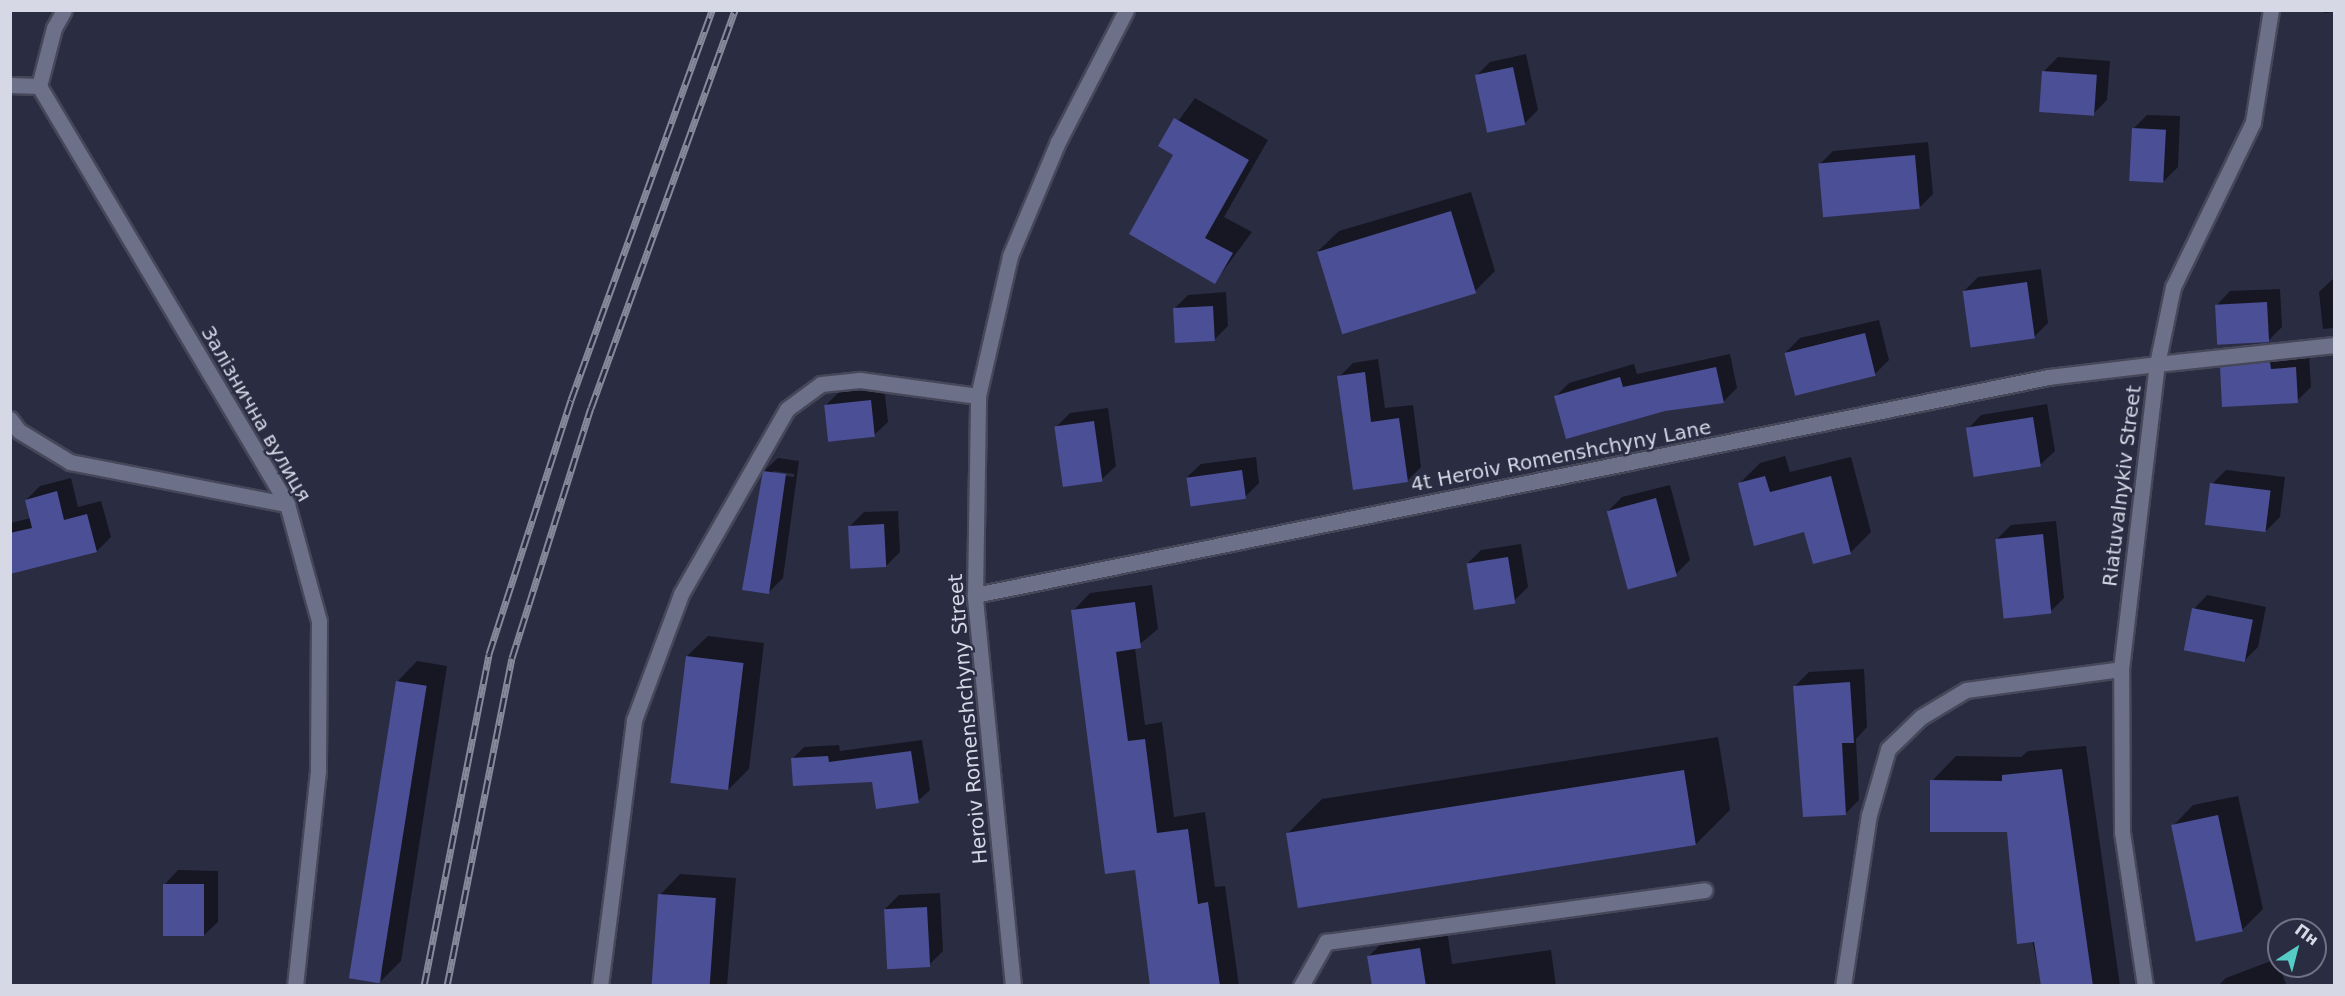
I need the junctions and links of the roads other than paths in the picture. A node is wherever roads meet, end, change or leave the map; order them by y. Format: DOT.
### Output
graph roads {
  1 [pos="64,10"];
  2 [pos="1126,10"];
  3 [pos="2271,10"];
  4 [pos="10,85"];
  5 [pos="39,86"];
  6 [pos="2334,345"];
  7 [pos="2157,364"];
  8 [pos="978,396"];
  9 [pos="10,419"];
  10 [pos="287,504"];
  11 [pos="975,595"];
  12 [pos="2121,669"];
  13 [pos="1704,890"];
  14 [pos="295,986"];
  15 [pos="600,986"];
  16 [pos="1012,986"];
  17 [pos="1302,986"];
  18 [pos="1843,986"];
  19 [pos="2145,986"];
  1 -- 5 [label="street"];
  2 -- 8 [label="street, Heroiv Romenshchyny Street"];
  3 -- 7 [label="street, Riatuvalnykiv Street"];
  4 -- 5 [label="street"];
  5 -- 10 [label="street, Залізнична вулиця"];
  6 -- 7 [label="street, 4t Heroiv Romenshchyny Lane"];
  7 -- 11 [label="street, 4t Heroiv Romenshchyny Lane"];
  7 -- 12 [label="street, Riatuvalnykiv Street"];
  8 -- 11 [label="street, Heroiv Romenshchyny Street"];
  8 -- 15 [label="street"];
  9 -- 10 [label="street"];
  10 -- 14 [label="street, Залізнична вулиця"];
  11 -- 16 [label="street, Heroiv Romenshchyny Street"];
  12 -- 18 [label="street"];
  12 -- 19 [label="street, Riatuvalnykiv Street"];
  13 -- 17 [label="street"];
}
